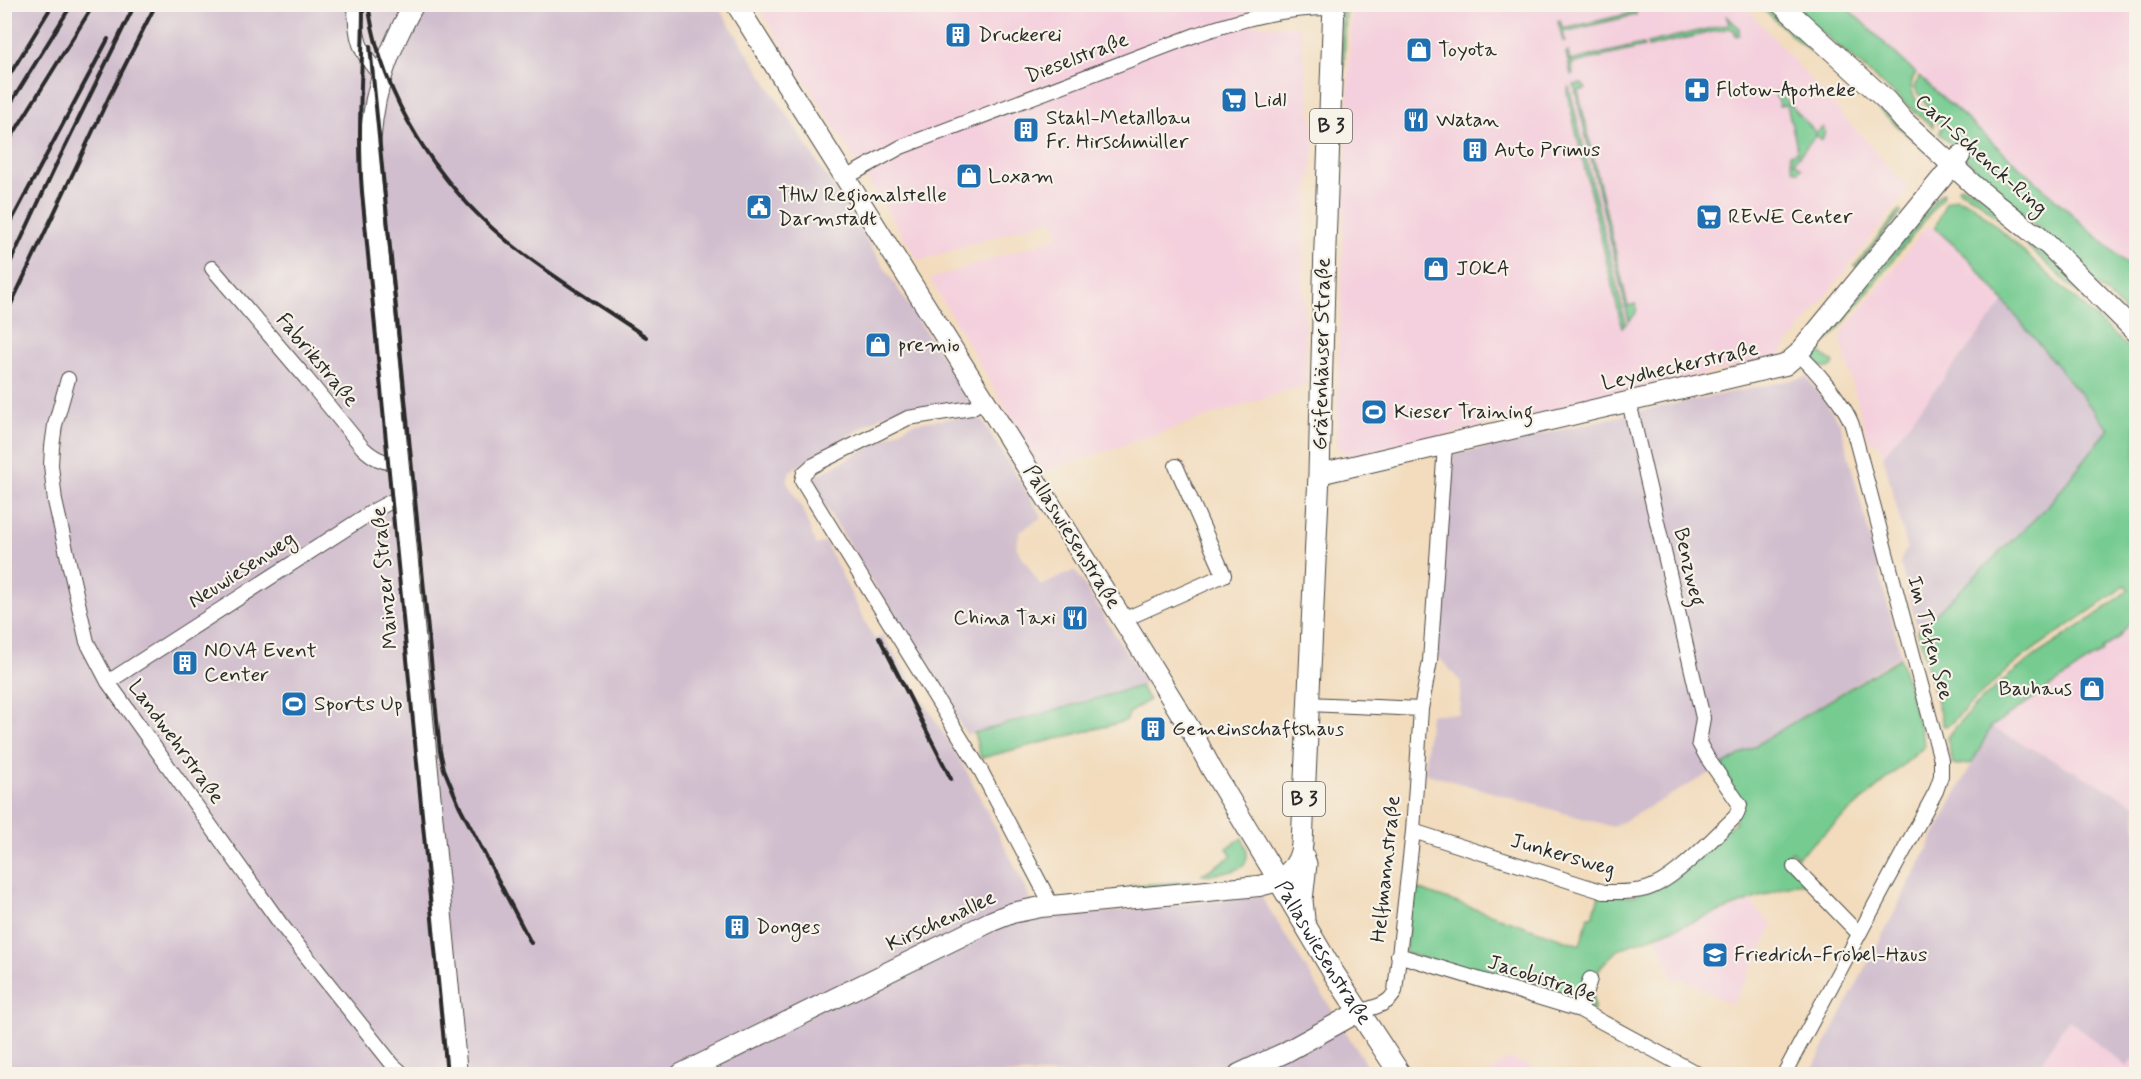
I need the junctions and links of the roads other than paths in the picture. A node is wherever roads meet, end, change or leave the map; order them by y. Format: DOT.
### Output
graph roads {
  1 [pos="355,4"];
  2 [pos="414,4"];
  3 [pos="1781,4"];
  4 [pos="740,6"];
  5 [pos="1334,6"];
  6 [pos="382,77"];
  7 [pos="1956,161"];
  8 [pos="845,178"];
  9 [pos="212,268"];
  10 [pos="2136,332"];
  11 [pos="1798,354"];
  12 [pos="68,379"];
  13 [pos="986,400"];
  14 [pos="1629,402"];
  15 [pos="1445,445"];
  16 [pos="399,463"];
  17 [pos="1176,466"];
  18 [pos="1319,474"];
  19 [pos="402,499"];
  20 [pos="1123,620"];
  21 [pos="108,682"];
  22 [pos="1308,704"];
  23 [pos="1422,709"];
  24 [pos="1699,743"];
  25 [pos="1413,831"];
  26 [pos="1302,853"];
  27 [pos="1794,867"];
  28 [pos="1279,881"];
  29 [pos="1052,906"];
  30 [pos="1305,924"];
  31 [pos="1859,934"];
  32 [pos="1398,956"];
  33 [pos="1590,979"];
  34 [pos="1580,1010"];
  35 [pos="1360,1011"];
  36 [pos="403,1074"];
  37 [pos="457,1074"];
  38 [pos="681,1074"];
  39 [pos="1239,1074"];
  40 [pos="1400,1074"];
  41 [pos="1698,1074"];
  42 [pos="1784,1074"];
  1 -- 6 [label="street"];
  2 -- 6 [label="main road, Mainzer Straße"];
  3 -- 7 [label="main road, Carl-Schenck-Ring"];
  4 -- 8 [label="main road, Pallaswiesenstraße"];
  5 -- 8 [label="street, Dieselstraße"];
  5 -- 18 [label="main road, Gräfenhäuser Straße / B 3"];
  6 -- 16 [label="main road, Mainzer Straße"];
  7 -- 10 [label="main road, Carl-Schenck-Ring"];
  7 -- 11 [label="main road, Leydheckerstraße"];
  8 -- 13 [label="main road, Pallaswiesenstraße"];
  9 -- 16 [label="street, Fabrikstraße"];
  11 -- 14 [label="main road, Leydheckerstraße"];
  11 -- 31 [label="street, Im Tiefen See"];
  12 -- 21 [label="street, Landwehrstraße"];
  13 -- 20 [label="main road, Pallaswiesenstraße"];
  13 -- 29 [label="street"];
  14 -- 15 [label="main road, Leydheckerstraße"];
  14 -- 24 [label="street, Benzweg"];
  15 -- 18 [label="main road, Leydheckerstraße"];
  15 -- 23 [label="street, Helfmannstraße"];
  16 -- 19 [label="main road, Mainzer Straße"];
  17 -- 20 [label="street"];
  18 -- 22 [label="main road, Gräfenhäuser Straße / B 3"];
  19 -- 21 [label="street, Neuwiesenweg"];
  19 -- 37 [label="main road, Mainzer Straße"];
  20 -- 28 [label="main road, Pallaswiesenstraße"];
  21 -- 36 [label="street, Landwehrstraße"];
  22 -- 23 [label="street"];
  22 -- 26 [label="main road, Gräfenhäuser Straße / B 3"];
  23 -- 25 [label="street, Helfmannstraße"];
  24 -- 25 [label="street, Junkersweg"];
  25 -- 32 [label="street, Helfmannstraße"];
  26 -- 28 [label="main road"];
  26 -- 30 [label="main road, Gräfenhäuser Straße / B 3"];
  27 -- 31 [label="street"];
  28 -- 29 [label="main road, Kirschenallee"];
  28 -- 30 [label="main road, Pallaswiesenstraße / B 3"];
  29 -- 38 [label="main road, Kirschenallee"];
  30 -- 35 [label="main road, Pallaswiesenstraße / B 3"];
  31 -- 42 [label="street, Im Tiefen See"];
  32 -- 34 [label="street, Jacobistraße"];
  32 -- 35 [label="street, Helfmannstraße"];
  33 -- 34 [label="street"];
  34 -- 41 [label="street, Jacobistraße"];
  35 -- 39 [label="main road"];
  35 -- 40 [label="main road, Pallaswiesenstraße / B 3"];
}
